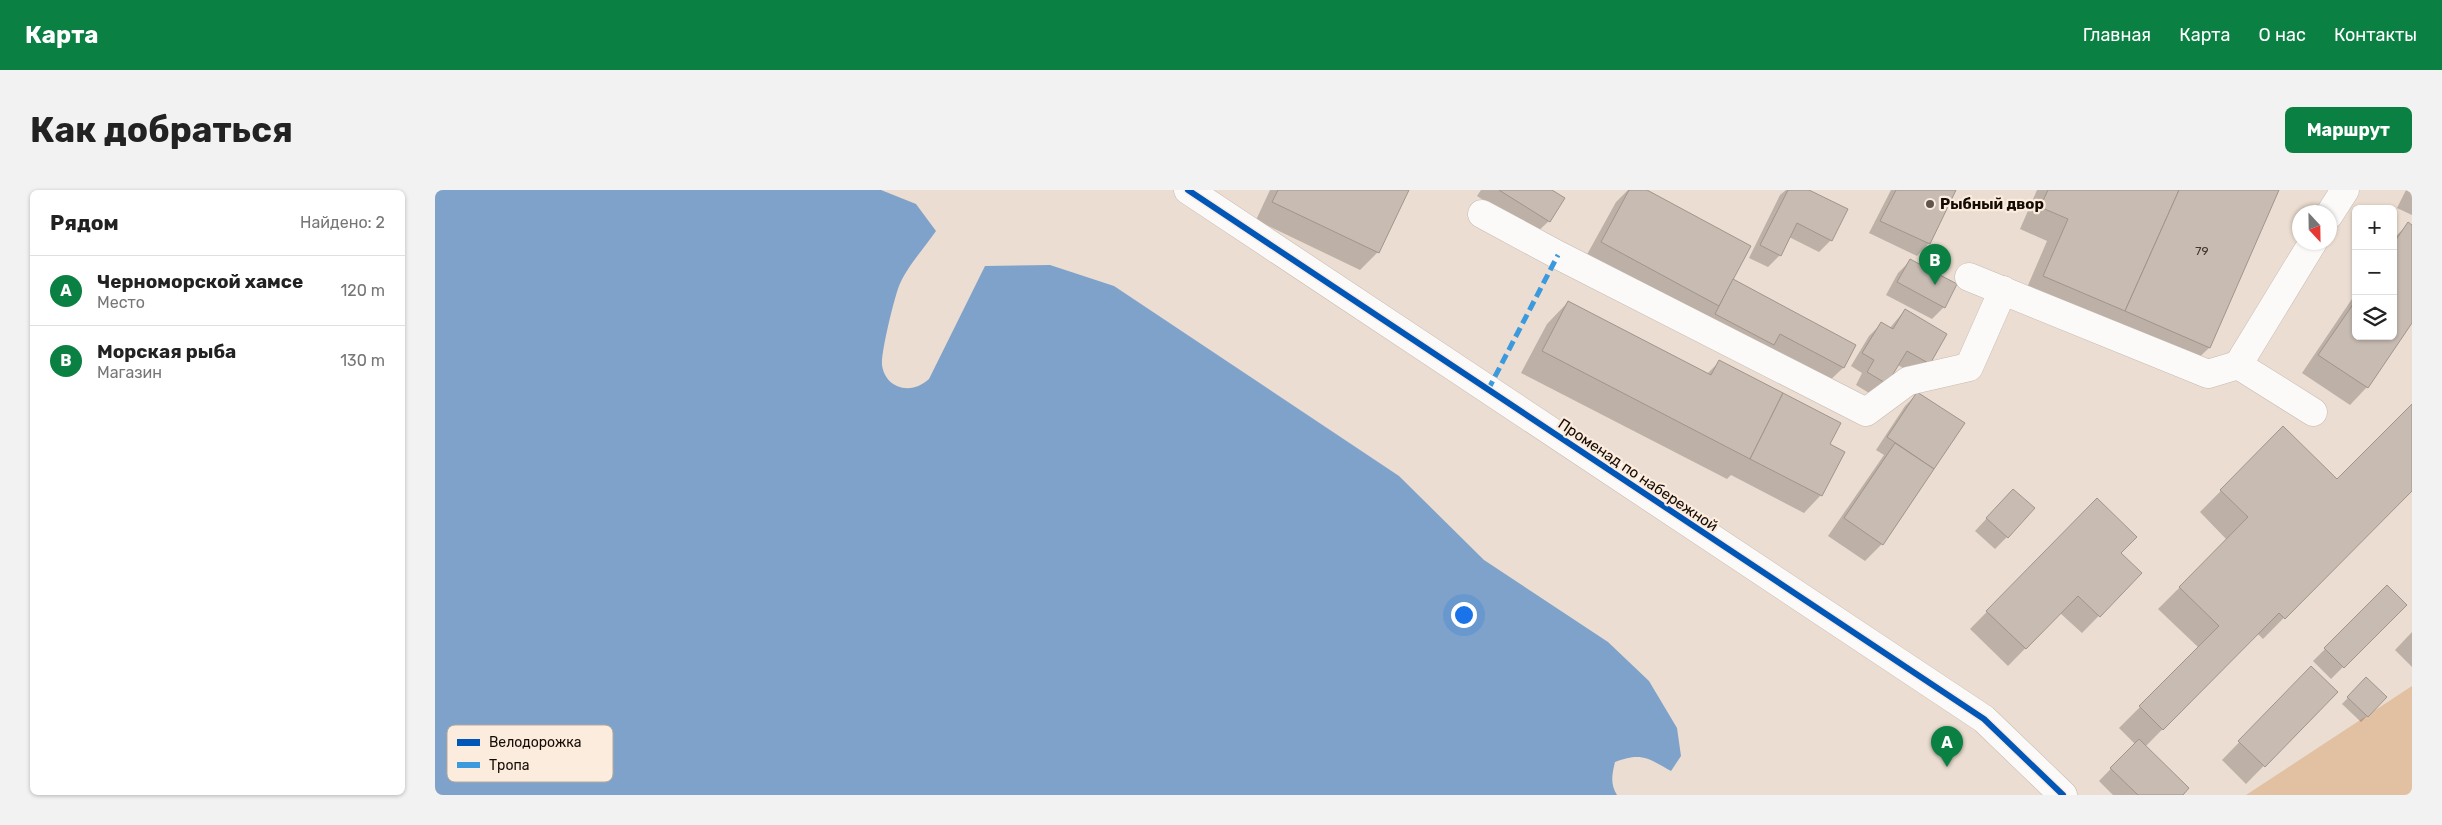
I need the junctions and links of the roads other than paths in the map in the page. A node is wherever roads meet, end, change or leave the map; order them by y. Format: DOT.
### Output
graph roads {
  1 [pos="1188,190"];
  2 [pos="2345,190"];
  3 [pos="2335,205"];
  4 [pos="1482,214"];
  5 [pos="2308,250"];
  6 [pos="1969,278"];
  7 [pos="2003,290"];
  8 [pos="2238,365"];
  9 [pos="2313,412"];
  10 [pos="2063,795"];
  1 -- 10 [label="street, Променад по набережной"];
  2 -- 3 [label="street"];
  4 -- 7 [label="street"];
  5 -- 8 [label="street"];
  6 -- 7 [label="street"];
  7 -- 8 [label="street"];
  8 -- 9 [label="street"];
}
